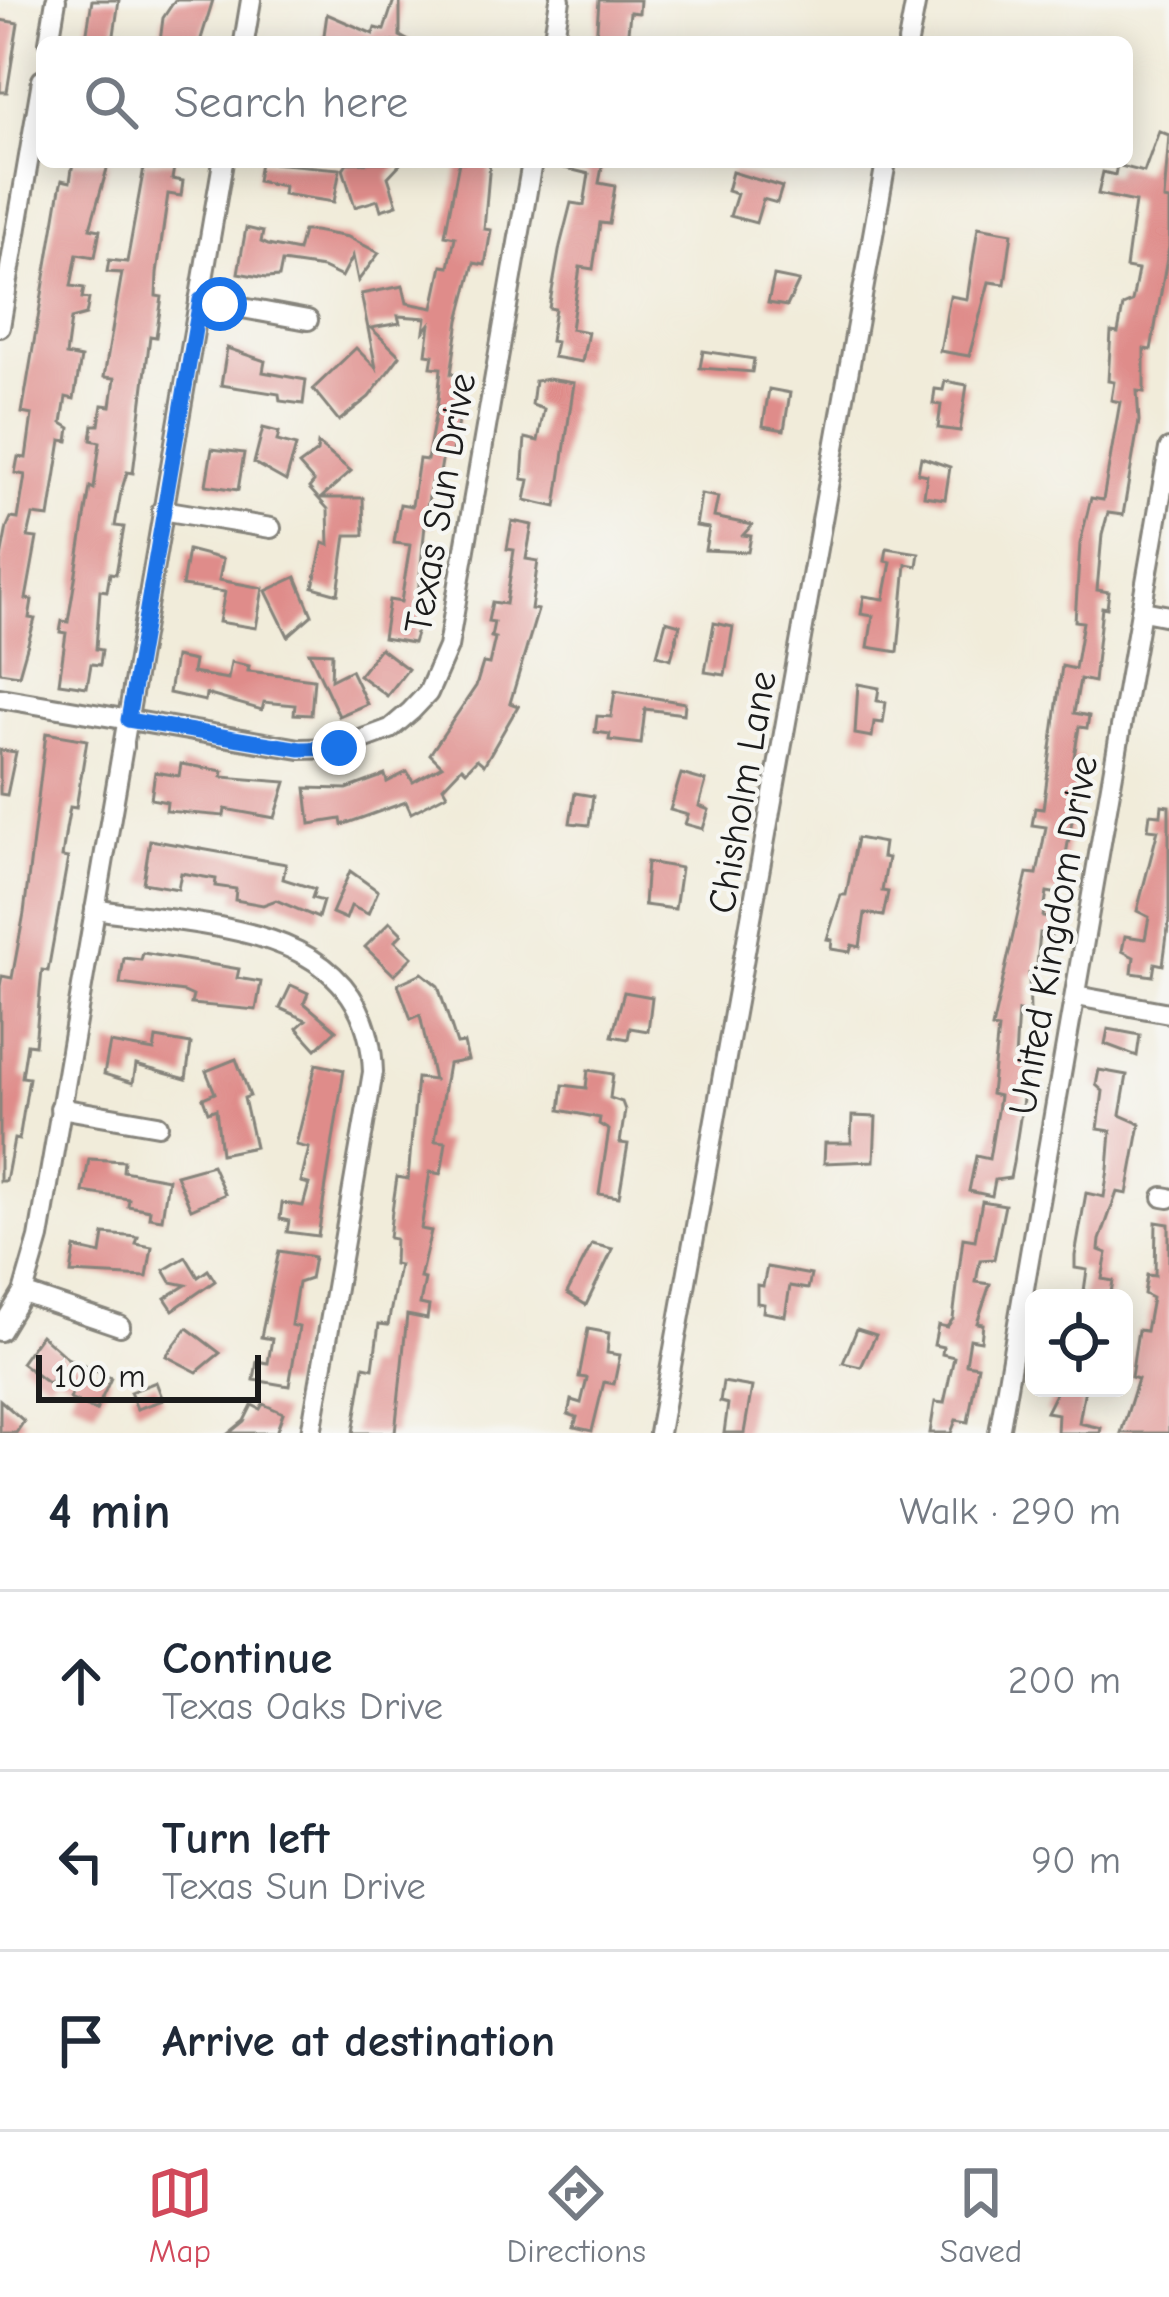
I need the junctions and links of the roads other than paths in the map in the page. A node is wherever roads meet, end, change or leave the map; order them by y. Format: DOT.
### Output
graph roads {
  1 [pos="56,0"];
  2 [pos="251,0"];
  3 [pos="560,0"];
  4 [pos="916,0"];
  5 [pos="50,36"];
  6 [pos="245,36"];
  7 [pos="554,36"];
  8 [pos="909,36"];
  9 [pos="36,115"];
  10 [pos="222,168"];
  11 [pos="531,168"];
  12 [pos="885,168"];
  13 [pos="200,300"];
  14 [pos="308,320"];
  15 [pos="0,327"];
  16 [pos="1169,449"];
  17 [pos="162,510"];
  18 [pos="271,528"];
  19 [pos="1143,610"];
  20 [pos="1169,616"];
  21 [pos="0,698"];
  22 [pos="128,720"];
  23 [pos="95,908"];
  24 [pos="1076,996"];
  25 [pos="1169,1012"];
  26 [pos="60,1108"];
  27 [pos="158,1124"];
  28 [pos="23,1293"];
  29 [pos="120,1326"];
  30 [pos="0,1331"];
  31 [pos="311,1433"];
  32 [pos="659,1433"];
  33 [pos="999,1433"];
  1 -- 5 [label="street"];
  2 -- 6 [label="street"];
  3 -- 7 [label="street"];
  4 -- 8 [label="street"];
  9 -- 15 [label="street"];
  10 -- 13 [label="street"];
  11 -- 22 [label="street, Texas Sun Drive"];
  12 -- 32 [label="street, Chisholm Lane"];
  13 -- 14 [label="street"];
  13 -- 17 [label="street"];
  16 -- 19 [label="street, United Kingdom Drive"];
  17 -- 18 [label="street"];
  17 -- 22 [label="street"];
  19 -- 20 [label="street"];
  19 -- 24 [label="street, United Kingdom Drive"];
  21 -- 22 [label="street, Texas Sun Drive"];
  22 -- 23 [label="street"];
  23 -- 26 [label="street"];
  23 -- 31 [label="street"];
  24 -- 25 [label="street"];
  24 -- 33 [label="street, United Kingdom Drive"];
  26 -- 27 [label="street"];
  26 -- 28 [label="street"];
  28 -- 29 [label="street"];
  28 -- 30 [label="street"];
}
